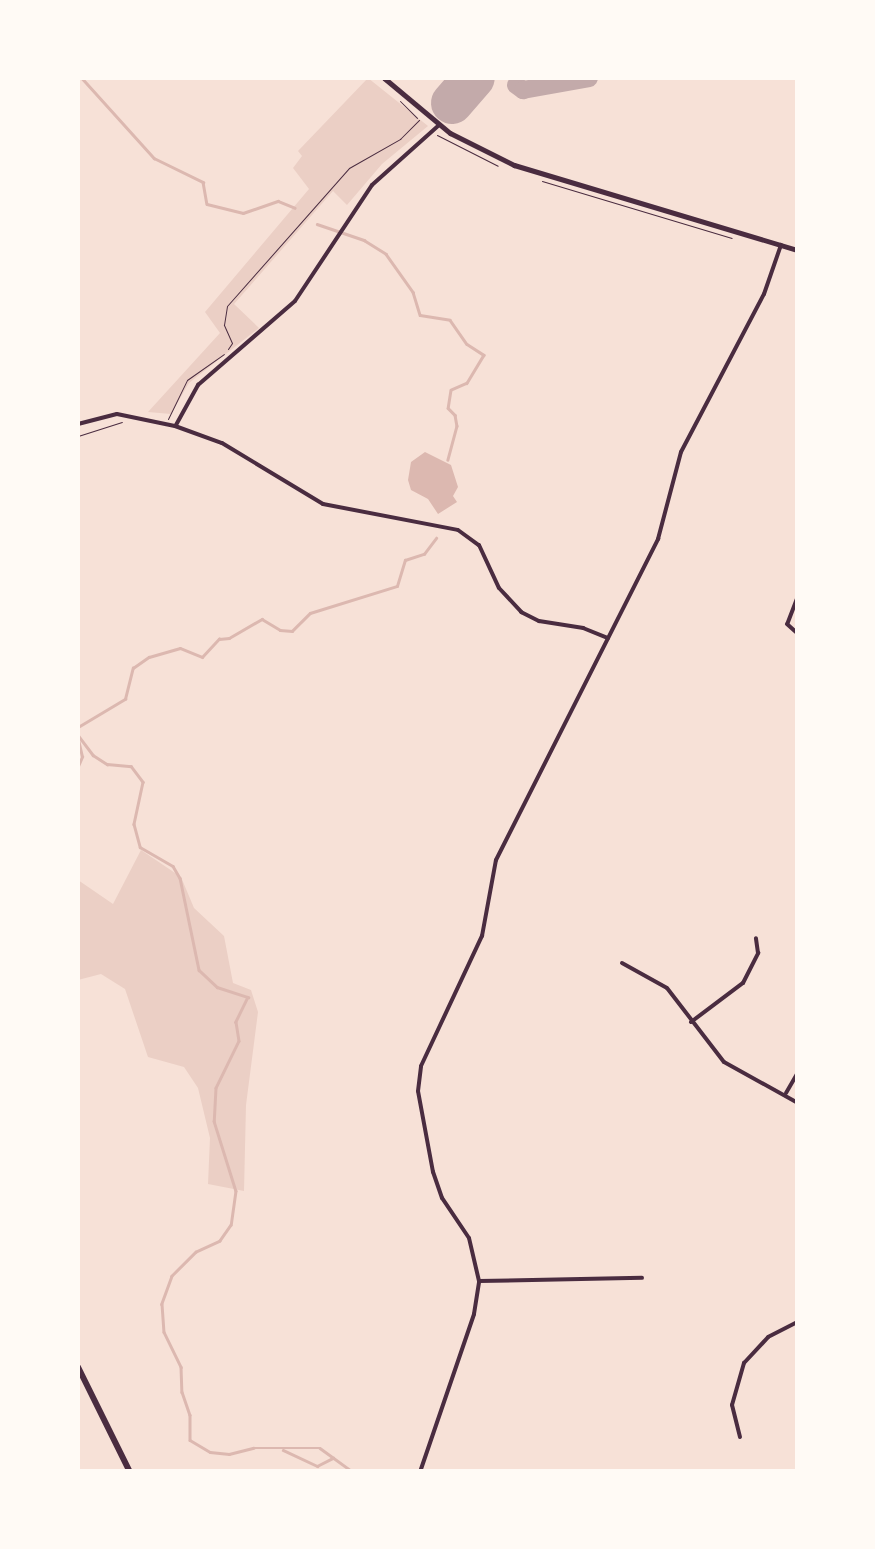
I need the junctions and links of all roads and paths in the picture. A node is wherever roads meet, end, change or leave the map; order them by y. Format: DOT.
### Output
graph roads {
  1 [pos="384,78"];
  2 [pos="390,92"];
  3 [pos="419,120"];
  4 [pos="424,125"];
  5 [pos="439,125"];
  6 [pos="782,245"];
  7 [pos="798,250"];
  8 [pos="168,419"];
  9 [pos="124,422"];
  10 [pos="78,424"];
  11 [pos="176,426"];
  12 [pos="78,436"];
  13 [pos="798,596"];
  14 [pos="798,634"];
  15 [pos="608,638"];
  16 [pos="756,938"];
  17 [pos="622,963"];
  18 [pos="691,1022"];
  19 [pos="798,1072"];
  20 [pos="786,1093"];
  21 [pos="798,1103"];
  22 [pos="642,1278"];
  23 [pos="479,1280"];
  24 [pos="798,1322"];
  25 [pos="78,1366"];
  26 [pos="740,1437"];
  27 [pos="130,1472"];
  28 [pos="420,1472"];
  1 -- 5 [label="main road"];
  2 -- 3 [label="path"];
  3 -- 4 [label="path"];
  3 -- 8 [label="path"];
  5 -- 6 [label="main road"];
  5 -- 11 [label="street"];
  6 -- 7 [label="main road"];
  6 -- 15 [label="street"];
  9 -- 12 [label="path"];
  10 -- 11 [label="street"];
  11 -- 15 [label="street"];
  13 -- 14 [label="street"];
  15 -- 23 [label="street"];
  16 -- 18 [label="street"];
  17 -- 18 [label="street"];
  18 -- 20 [label="street"];
  19 -- 20 [label="street"];
  20 -- 21 [label="street"];
  22 -- 23 [label="street"];
  23 -- 28 [label="street"];
  24 -- 26 [label="street"];
  25 -- 27 [label="highway"];
}
